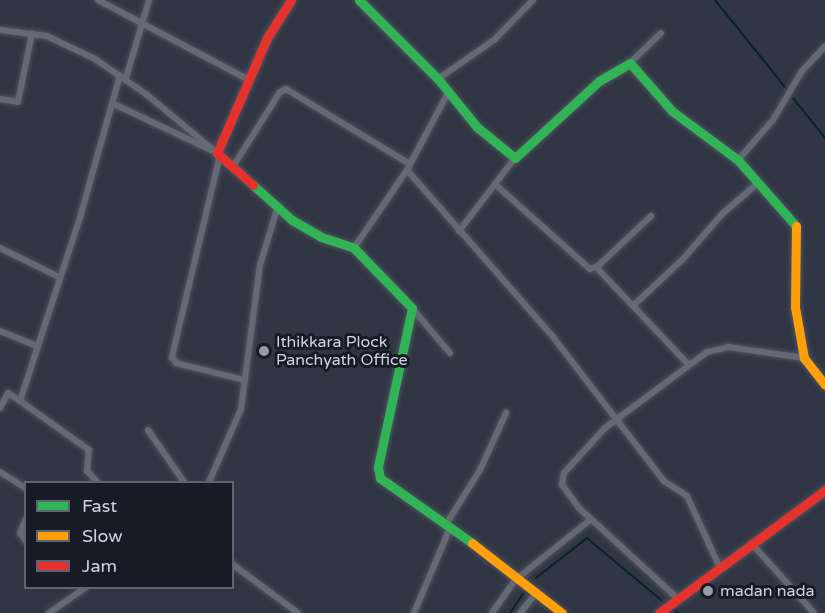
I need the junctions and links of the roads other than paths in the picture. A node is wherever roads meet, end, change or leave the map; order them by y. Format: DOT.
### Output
graph roads {
  1 [pos="98,0"];
  2 [pos="149,0"];
  3 [pos="291,0"];
  4 [pos="359,0"];
  5 [pos="533,0"];
  6 [pos="141,25"];
  7 [pos="0,30"];
  8 [pos="32,33"];
  9 [pos="661,33"];
  10 [pos="825,46"];
  11 [pos="630,63"];
  12 [pos="123,77"];
  13 [pos="438,79"];
  14 [pos="249,80"];
  15 [pos="448,93"];
  16 [pos="0,99"];
  17 [pos="112,102"];
  18 [pos="219,154"];
  19 [pos="515,158"];
  20 [pos="738,160"];
  21 [pos="410,164"];
  22 [pos="234,165"];
  23 [pos="406,170"];
  24 [pos="758,183"];
  25 [pos="496,185"];
  26 [pos="278,206"];
  27 [pos="651,216"];
  28 [pos="459,231"];
  29 [pos="0,248"];
  30 [pos="354,248"];
  31 [pos="596,267"];
  32 [pos="59,277"];
  33 [pos="634,305"];
  34 [pos="412,308"];
  35 [pos="0,331"];
  36 [pos="37,346"];
  37 [pos="450,353"];
  38 [pos="804,358"];
  39 [pos="688,364"];
  40 [pos="244,380"];
  41 [pos="825,386"];
  42 [pos="20,401"];
  43 [pos="0,408"];
  44 [pos="506,412"];
  45 [pos="620,420"];
  46 [pos="148,430"];
  47 [pos="0,472"];
  48 [pos="95,481"];
  49 [pos="183,481"];
  50 [pos="210,481"];
  51 [pos="24,487"];
  52 [pos="825,490"];
  53 [pos="590,520"];
  54 [pos="24,524"];
  55 [pos="447,528"];
  56 [pos="24,538"];
  57 [pos="751,543"];
  58 [pos="234,565"];
  59 [pos="719,566"];
  60 [pos="518,577"];
  61 [pos="81,589"];
  62 [pos="537,592"];
  63 [pos="676,597"];
  64 [pos="49,613"];
  65 [pos="298,613"];
  66 [pos="414,613"];
  67 [pos="492,613"];
  68 [pos="520,613"];
  69 [pos="562,613"];
  70 [pos="660,613"];
  71 [pos="814,613"];
  1 -- 6 [label="street"];
  2 -- 6 [label="street"];
  3 -- 14 [label="street"];
  4 -- 13 [label="street"];
  5 -- 13 [label="street"];
  6 -- 12 [label="street"];
  6 -- 14 [label="street"];
  7 -- 8 [label="street"];
  8 -- 12 [label="street"];
  8 -- 16 [label="street"];
  9 -- 11 [label="street"];
  10 -- 20 [label="street"];
  11 -- 19 [label="street"];
  11 -- 20 [label="street"];
  12 -- 17 [label="street"];
  12 -- 18 [label="street"];
  13 -- 15 [label="street"];
  14 -- 18 [label="street"];
  15 -- 19 [label="street"];
  15 -- 21 [label="street"];
  17 -- 18 [label="street"];
  17 -- 32 [label="street"];
  18 -- 22 [label="street"];
  18 -- 40 [label="street"];
  19 -- 25 [label="street"];
  20 -- 24 [label="street"];
  21 -- 22 [label="street"];
  21 -- 23 [label="street"];
  22 -- 26 [label="street"];
  23 -- 28 [label="street"];
  23 -- 30 [label="street"];
  24 -- 33 [label="street"];
  24 -- 38 [label="street"];
  25 -- 28 [label="street"];
  25 -- 31 [label="street"];
  26 -- 30 [label="street"];
  26 -- 40 [label="street"];
  27 -- 31 [label="street"];
  28 -- 45 [label="street"];
  29 -- 32 [label="street"];
  30 -- 34 [label="street"];
  31 -- 33 [label="street"];
  32 -- 36 [label="street"];
  33 -- 39 [label="street"];
  34 -- 37 [label="street"];
  34 -- 55 [label="street"];
  35 -- 36 [label="street"];
  36 -- 42 [label="street"];
  38 -- 39 [label="street"];
  38 -- 41 [label="street"];
  39 -- 45 [label="street"];
  40 -- 50 [label="street"];
  42 -- 43 [label="street"];
  42 -- 48 [label="street"];
  44 -- 55 [label="street"];
  45 -- 53 [label="street"];
  45 -- 59 [label="street"];
  46 -- 49 [label="street"];
  47 -- 51 [label="street"];
  52 -- 57 [label="street"];
  53 -- 60 [label="street"];
  53 -- 63 [label="street"];
  54 -- 56 [label="street"];
  55 -- 60 [label="street"];
  55 -- 66 [label="street"];
  57 -- 59 [label="street"];
  57 -- 71 [label="street"];
  58 -- 65 [label="street"];
  59 -- 63 [label="street"];
  60 -- 62 [label="street"];
  60 -- 67 [label="street"];
  61 -- 64 [label="street"];
  62 -- 68 [label="street"];
  62 -- 69 [label="street"];
  63 -- 70 [label="street"];
}
